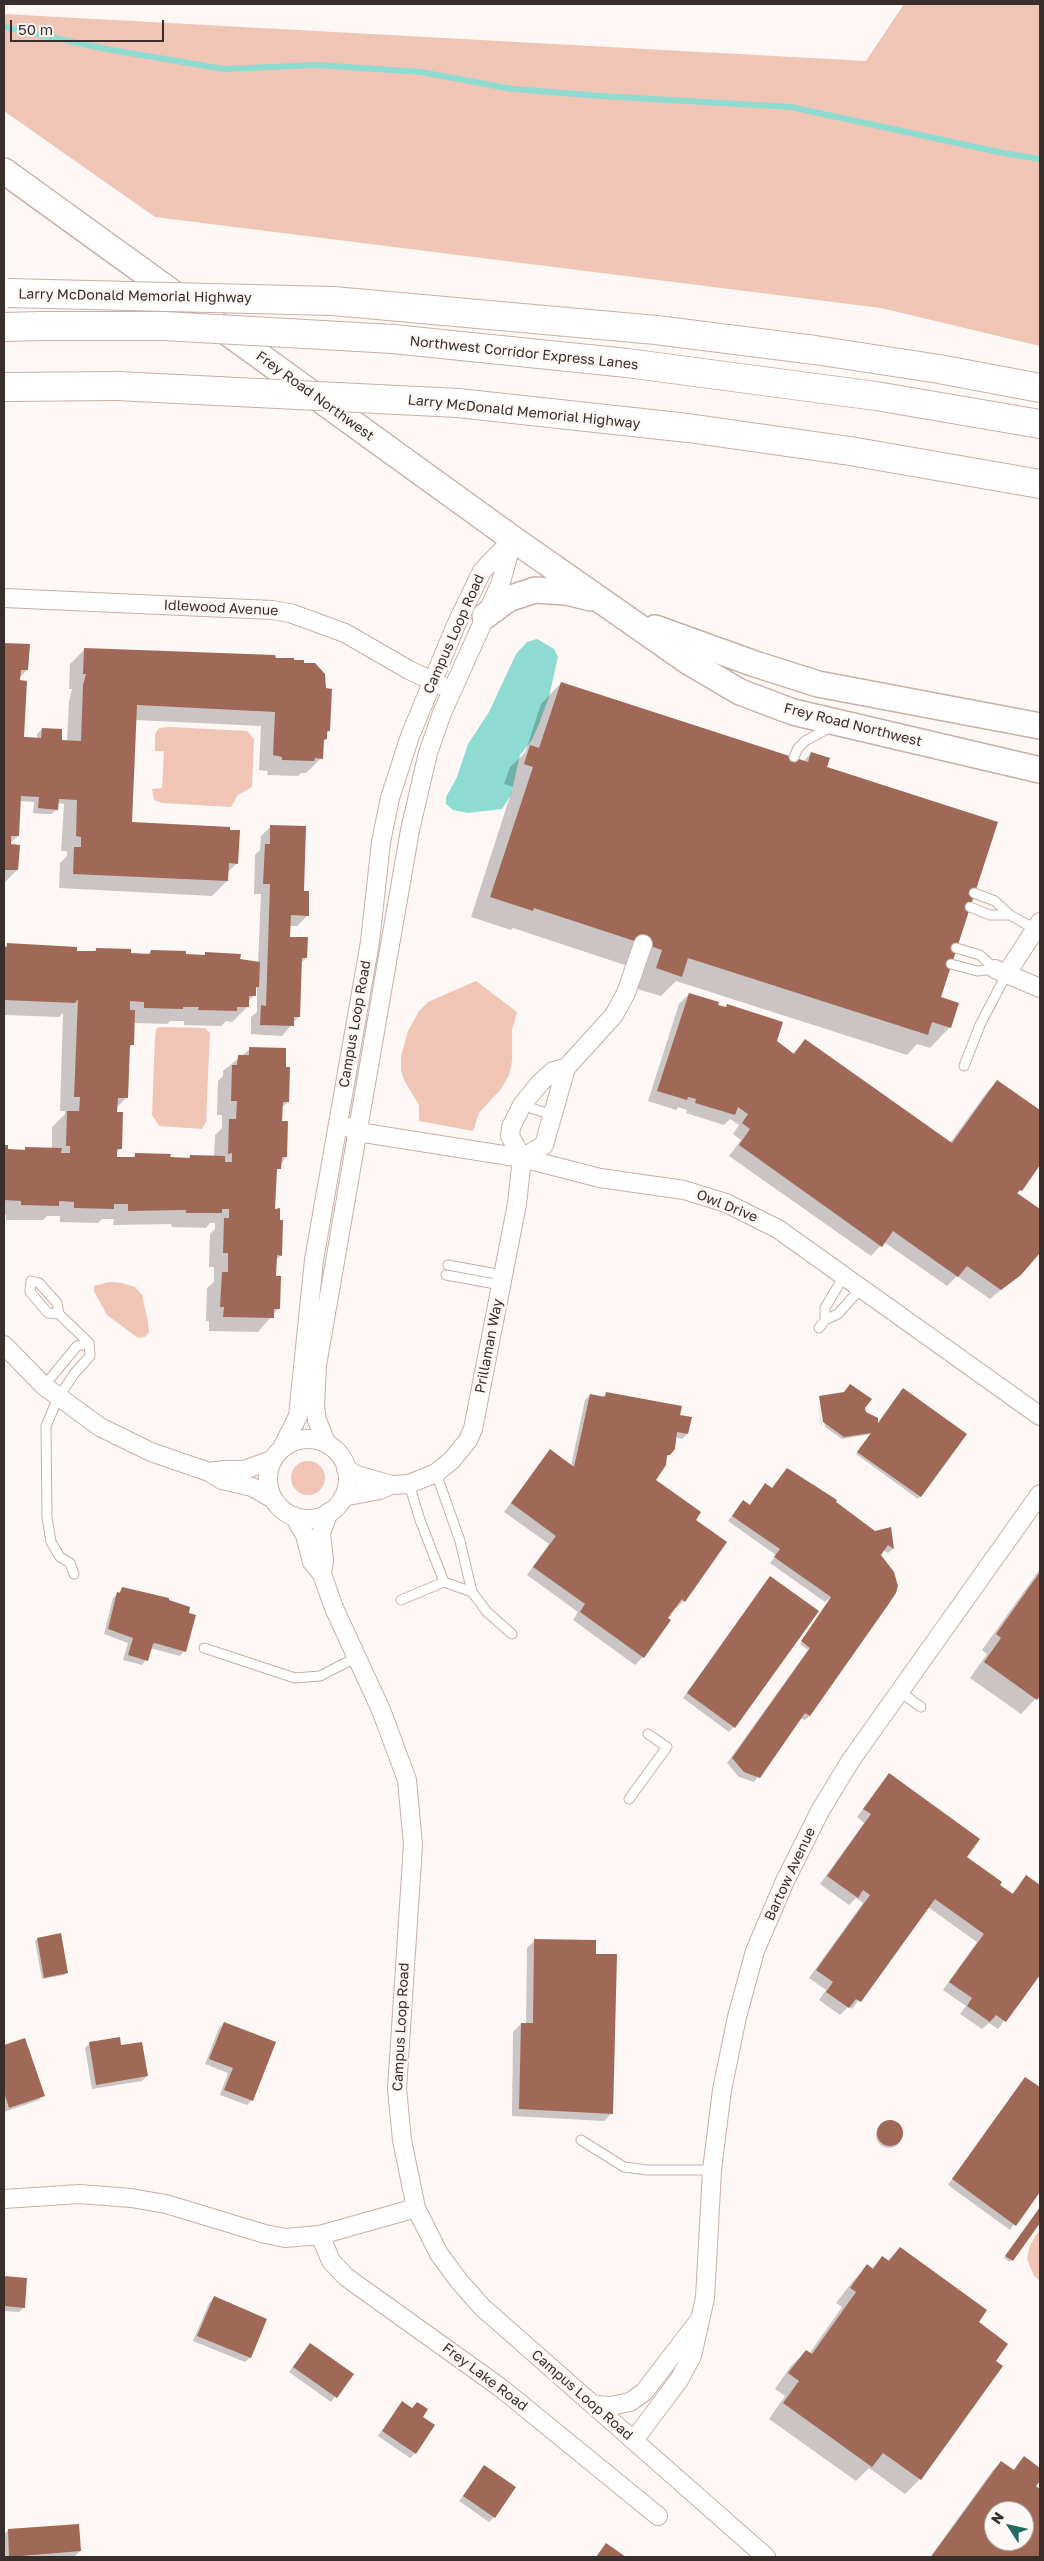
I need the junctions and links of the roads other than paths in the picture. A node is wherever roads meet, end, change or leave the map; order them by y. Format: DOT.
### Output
graph roads {
  1 [pos="4,171"];
  2 [pos="6,293"];
  3 [pos="4,327"];
  4 [pos="4,387"];
  5 [pos="1040,388"];
  6 [pos="1040,424"];
  7 [pos="1040,484"];
  8 [pos="513,539"];
  9 [pos="4,598"];
  10 [pos="603,601"];
  11 [pos="484,616"];
  12 [pos="627,618"];
  13 [pos="431,681"];
  14 [pos="451,690"];
  15 [pos="840,723"];
  16 [pos="1040,726"];
  17 [pos="794,757"];
  18 [pos="1040,770"];
  19 [pos="974,893"];
  20 [pos="970,907"];
  21 [pos="1010,915"];
  22 [pos="1038,928"];
  23 [pos="643,944"];
  24 [pos="956,948"];
  25 [pos="951,964"];
  26 [pos="1001,971"];
  27 [pos="1040,988"];
  28 [pos="964,1066"];
  29 [pos="566,1068"];
  30 [pos="522,1105"];
  31 [pos="552,1115"];
  32 [pos="338,1118"];
  33 [pos="358,1132"];
  34 [pos="522,1158"];
  35 [pos="447,1270"];
  36 [pos="844,1276"];
  37 [pos="502,1280"];
  38 [pos="31,1281"];
  39 [pos="861,1288"];
  40 [pos="825,1320"];
  41 [pos="819,1328"];
  42 [pos="90,1343"];
  43 [pos="4,1345"];
  44 [pos="44,1386"];
  45 [pos="58,1398"];
  46 [pos="1040,1416"];
  47 [pos="326,1443"];
  48 [pos="277,1454"];
  49 [pos="346,1469"];
  50 [pos="209,1472"];
  51 [pos="436,1473"];
  52 [pos="409,1484"];
  53 [pos="391,1485"];
  54 [pos="1040,1494"];
  55 [pos="343,1497"];
  56 [pos="273,1499"];
  57 [pos="329,1512"];
  58 [pos="294,1516"];
  59 [pos="74,1574"];
  60 [pos="322,1574"];
  61 [pos="444,1582"];
  62 [pos="472,1592"];
  63 [pos="401,1600"];
  64 [pos="512,1634"];
  65 [pos="204,1648"];
  66 [pos="357,1657"];
  67 [pos="899,1691"];
  68 [pos="921,1707"];
  69 [pos="648,1734"];
  70 [pos="629,1799"];
  71 [pos="582,2140"];
  72 [pos="712,2170"];
  73 [pos="4,2199"];
  74 [pos="416,2208"];
  75 [pos="320,2235"];
  76 [pos="701,2316"];
  77 [pos="594,2405"];
  78 [pos="634,2440"];
  79 [pos="658,2516"];
  80 [pos="766,2557"];
  1 -- 8 [label="main road, Frey Road Northwest"];
  2 -- 5 [label="highway, Larry McDonald Memorial Highway, bridge"];
  3 -- 6 [label="highway, Northwest Corridor Express Lanes, bridge"];
  4 -- 7 [label="highway, Larry McDonald Memorial Highway, bridge"];
  8 -- 10 [label="main road, Frey Road Northwest"];
  8 -- 11 [label="street, Campus Loop Road"];
  8 -- 13 [label="street, Campus Loop Road"];
  9 -- 13 [label="street, Idlewood Avenue"];
  10 -- 11 [label="main road"];
  10 -- 12 [label="main road, Frey Road Northwest"];
  11 -- 14 [label="street, Campus Loop Road"];
  12 -- 15 [label="main road, Frey Road Northwest"];
  12 -- 16 [label="main road, Frey Road Northwest"];
  13 -- 14 [label="street, Idlewood Avenue"];
  13 -- 32 [label="street, Campus Loop Road"];
  14 -- 33 [label="street, Campus Loop Road"];
  15 -- 17 [label="lane"];
  15 -- 18 [label="main road, Frey Road Northwest"];
  19 -- 21 [label="lane"];
  20 -- 21 [label="lane"];
  21 -- 22 [label="lane"];
  22 -- 26 [label="street"];
  23 -- 29 [label="street"];
  24 -- 26 [label="lane"];
  25 -- 26 [label="lane"];
  26 -- 27 [label="street"];
  26 -- 28 [label="lane"];
  29 -- 30 [label="street"];
  29 -- 31 [label="street"];
  30 -- 31 [label="lane"];
  30 -- 34 [label="street"];
  31 -- 34 [label="street"];
  32 -- 33 [label="street"];
  32 -- 48 [label="street, Campus Loop Road"];
  33 -- 34 [label="street, Owl Drive"];
  33 -- 47 [label="street, Campus Loop Road"];
  34 -- 36 [label="street, Owl Drive"];
  34 -- 37 [label="street, Prillaman Way"];
  35 -- 37 [label="lane"];
  36 -- 39 [label="street, Owl Drive"];
  36 -- 40 [label="lane"];
  37 -- 51 [label="street, Prillaman Way"];
  38 -- 42 [label="lane"];
  39 -- 40 [label="lane"];
  39 -- 46 [label="street, Owl Drive"];
  40 -- 41 [label="lane"];
  42 -- 44 [label="lane"];
  42 -- 45 [label="lane"];
  43 -- 44 [label="street"];
  44 -- 45 [label="street"];
  45 -- 50 [label="street"];
  45 -- 59 [label="lane"];
  47 -- 48 [label="street"];
  47 -- 49 [label="street"];
  48 -- 50 [label="street"];
  48 -- 56 [label="street"];
  49 -- 53 [label="street, Prillaman Way"];
  49 -- 55 [label="street"];
  50 -- 56 [label="street"];
  51 -- 52 [label="street, Prillaman Way"];
  51 -- 62 [label="lane"];
  52 -- 53 [label="street, Prillaman Way"];
  52 -- 61 [label="lane"];
  53 -- 55 [label="street, Prillaman Way"];
  54 -- 67 [label="street, Bartow Avenue"];
  55 -- 57 [label="street"];
  56 -- 58 [label="street"];
  57 -- 58 [label="street"];
  57 -- 60 [label="street, Campus Loop Road"];
  58 -- 60 [label="street, Campus Loop Road"];
  60 -- 66 [label="street, Campus Loop Road"];
  61 -- 62 [label="lane"];
  61 -- 63 [label="lane"];
  62 -- 64 [label="lane"];
  65 -- 66 [label="lane"];
  66 -- 74 [label="street, Campus Loop Road"];
  67 -- 68 [label="lane"];
  67 -- 72 [label="street, Bartow Avenue"];
  69 -- 70 [label="lane"];
  71 -- 72 [label="lane"];
  72 -- 76 [label="street, Bartow Avenue"];
  73 -- 75 [label="street"];
  74 -- 75 [label="street"];
  74 -- 77 [label="street, Campus Loop Road"];
  75 -- 79 [label="street, Frey Lake Road"];
  76 -- 77 [label="street, Bartow Avenue"];
  76 -- 78 [label="street, Bartow Avenue"];
  77 -- 78 [label="street, Campus Loop Road"];
  78 -- 80 [label="street, Campus Loop Road"];
}
